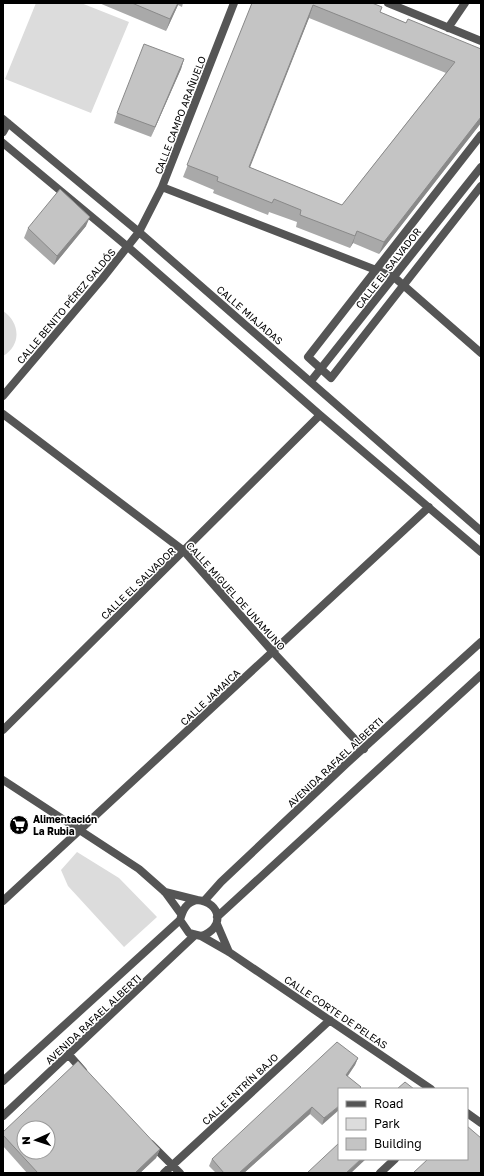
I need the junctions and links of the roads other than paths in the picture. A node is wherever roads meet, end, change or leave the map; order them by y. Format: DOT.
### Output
graph roads {
  1 [pos="234,3"];
  2 [pos="388,3"];
  3 [pos="465,3"];
  4 [pos="448,28"];
  5 [pos="481,41"];
  6 [pos="6,121"];
  7 [pos="3,132"];
  8 [pos="481,135"];
  9 [pos="3,143"];
  10 [pos="480,172"];
  11 [pos="481,186"];
  12 [pos="162,187"];
  13 [pos="139,232"];
  14 [pos="128,247"];
  15 [pos="394,277"];
  16 [pos="481,353"];
  17 [pos="311,381"];
  18 [pos="3,396"];
  19 [pos="3,414"];
  20 [pos="320,415"];
  21 [pos="428,507"];
  22 [pos="481,532"];
  23 [pos="184,551"];
  24 [pos="481,552"];
  25 [pos="481,642"];
  26 [pos="273,652"];
  27 [pos="481,676"];
  28 [pos="3,730"];
  29 [pos="364,749"];
  30 [pos="3,780"];
  31 [pos="80,830"];
  32 [pos="165,892"];
  33 [pos="201,900"];
  34 [pos="3,901"];
  35 [pos="180,917"];
  36 [pos="217,920"];
  37 [pos="198,936"];
  38 [pos="229,952"];
  39 [pos="330,1020"];
  40 [pos="69,1055"];
  41 [pos="88,1076"];
  42 [pos="3,1081"];
  43 [pos="430,1088"];
  44 [pos="468,1114"];
  45 [pos="3,1116"];
  46 [pos="481,1123"];
  47 [pos="146,1138"];
  48 [pos="395,1160"];
  49 [pos="173,1165"];
  50 [pos="164,1173"];
  51 [pos="180,1173"];
  52 [pos="380,1173"];
  1 -- 12 [label="street, CALLE CAMPO ARAÑUELO"];
  2 -- 4 [label="street"];
  3 -- 4 [label="street"];
  4 -- 5 [label="street"];
  6 -- 7 [label="street"];
  6 -- 13 [label="street, CALLE MIAJADAS"];
  8 -- 11 [label="street"];
  9 -- 14 [label="street"];
  10 -- 15 [label="street, CALLE EL SALVADOR"];
  12 -- 13 [label="street, CALLE CAMPO ARAÑUELO"];
  12 -- 15 [label="street"];
  13 -- 14 [label="street, CALLE CAMPO ARAÑUELO"];
  13 -- 17 [label="street, CALLE MIAJADAS"];
  14 -- 18 [label="street, CALLE BENITO PÉREZ GALDÓS"];
  14 -- 20 [label="street"];
  15 -- 16 [label="street"];
  15 -- 17 [label="street, CALLE EL SALVADOR"];
  17 -- 22 [label="street, CALLE MIAJADAS"];
  19 -- 23 [label="street, CALLE MIGUEL DE UNAMUNO"];
  20 -- 21 [label="street"];
  20 -- 23 [label="street, CALLE EL SALVADOR"];
  21 -- 24 [label="street"];
  21 -- 26 [label="street, CALLE JAMAICA"];
  23 -- 26 [label="street, CALLE MIGUEL DE UNAMUNO"];
  23 -- 28 [label="street, CALLE EL SALVADOR"];
  25 -- 29 [label="street, AVENIDA RAFAEL ALBERTI"];
  26 -- 29 [label="street, CALLE MIGUEL DE UNAMUNO"];
  26 -- 31 [label="street, CALLE JAMAICA"];
  27 -- 36 [label="street"];
  29 -- 33 [label="street, AVENIDA RAFAEL ALBERTI"];
  30 -- 31 [label="street"];
  31 -- 32 [label="street"];
  31 -- 34 [label="street, CALLE JAMAICA"];
  32 -- 33 [label="street"];
  32 -- 35 [label="street"];
  33 -- 35 [label="street"];
  33 -- 36 [label="street"];
  35 -- 37 [label="street"];
  35 -- 42 [label="street, AVENIDA RAFAEL ALBERTI"];
  36 -- 37 [label="street"];
  36 -- 38 [label="street"];
  37 -- 38 [label="street, CALLE CORTE DE PELEAS"];
  37 -- 40 [label="street, AVENIDA RAFAEL ALBERTI"];
  38 -- 39 [label="street, CALLE CORTE DE PELEAS"];
  39 -- 43 [label="street, CALLE CORTE DE PELEAS"];
  39 -- 49 [label="street, CALLE ENTRÍN BAJO"];
  40 -- 41 [label="street"];
  40 -- 45 [label="street, AVENIDA RAFAEL ALBERTI"];
  44 -- 46 [label="street"];
  47 -- 49 [label="street"];
  48 -- 52 [label="street"];
  49 -- 50 [label="street, CALLE ENTRÍN BAJO"];
  49 -- 51 [label="street"];
}
